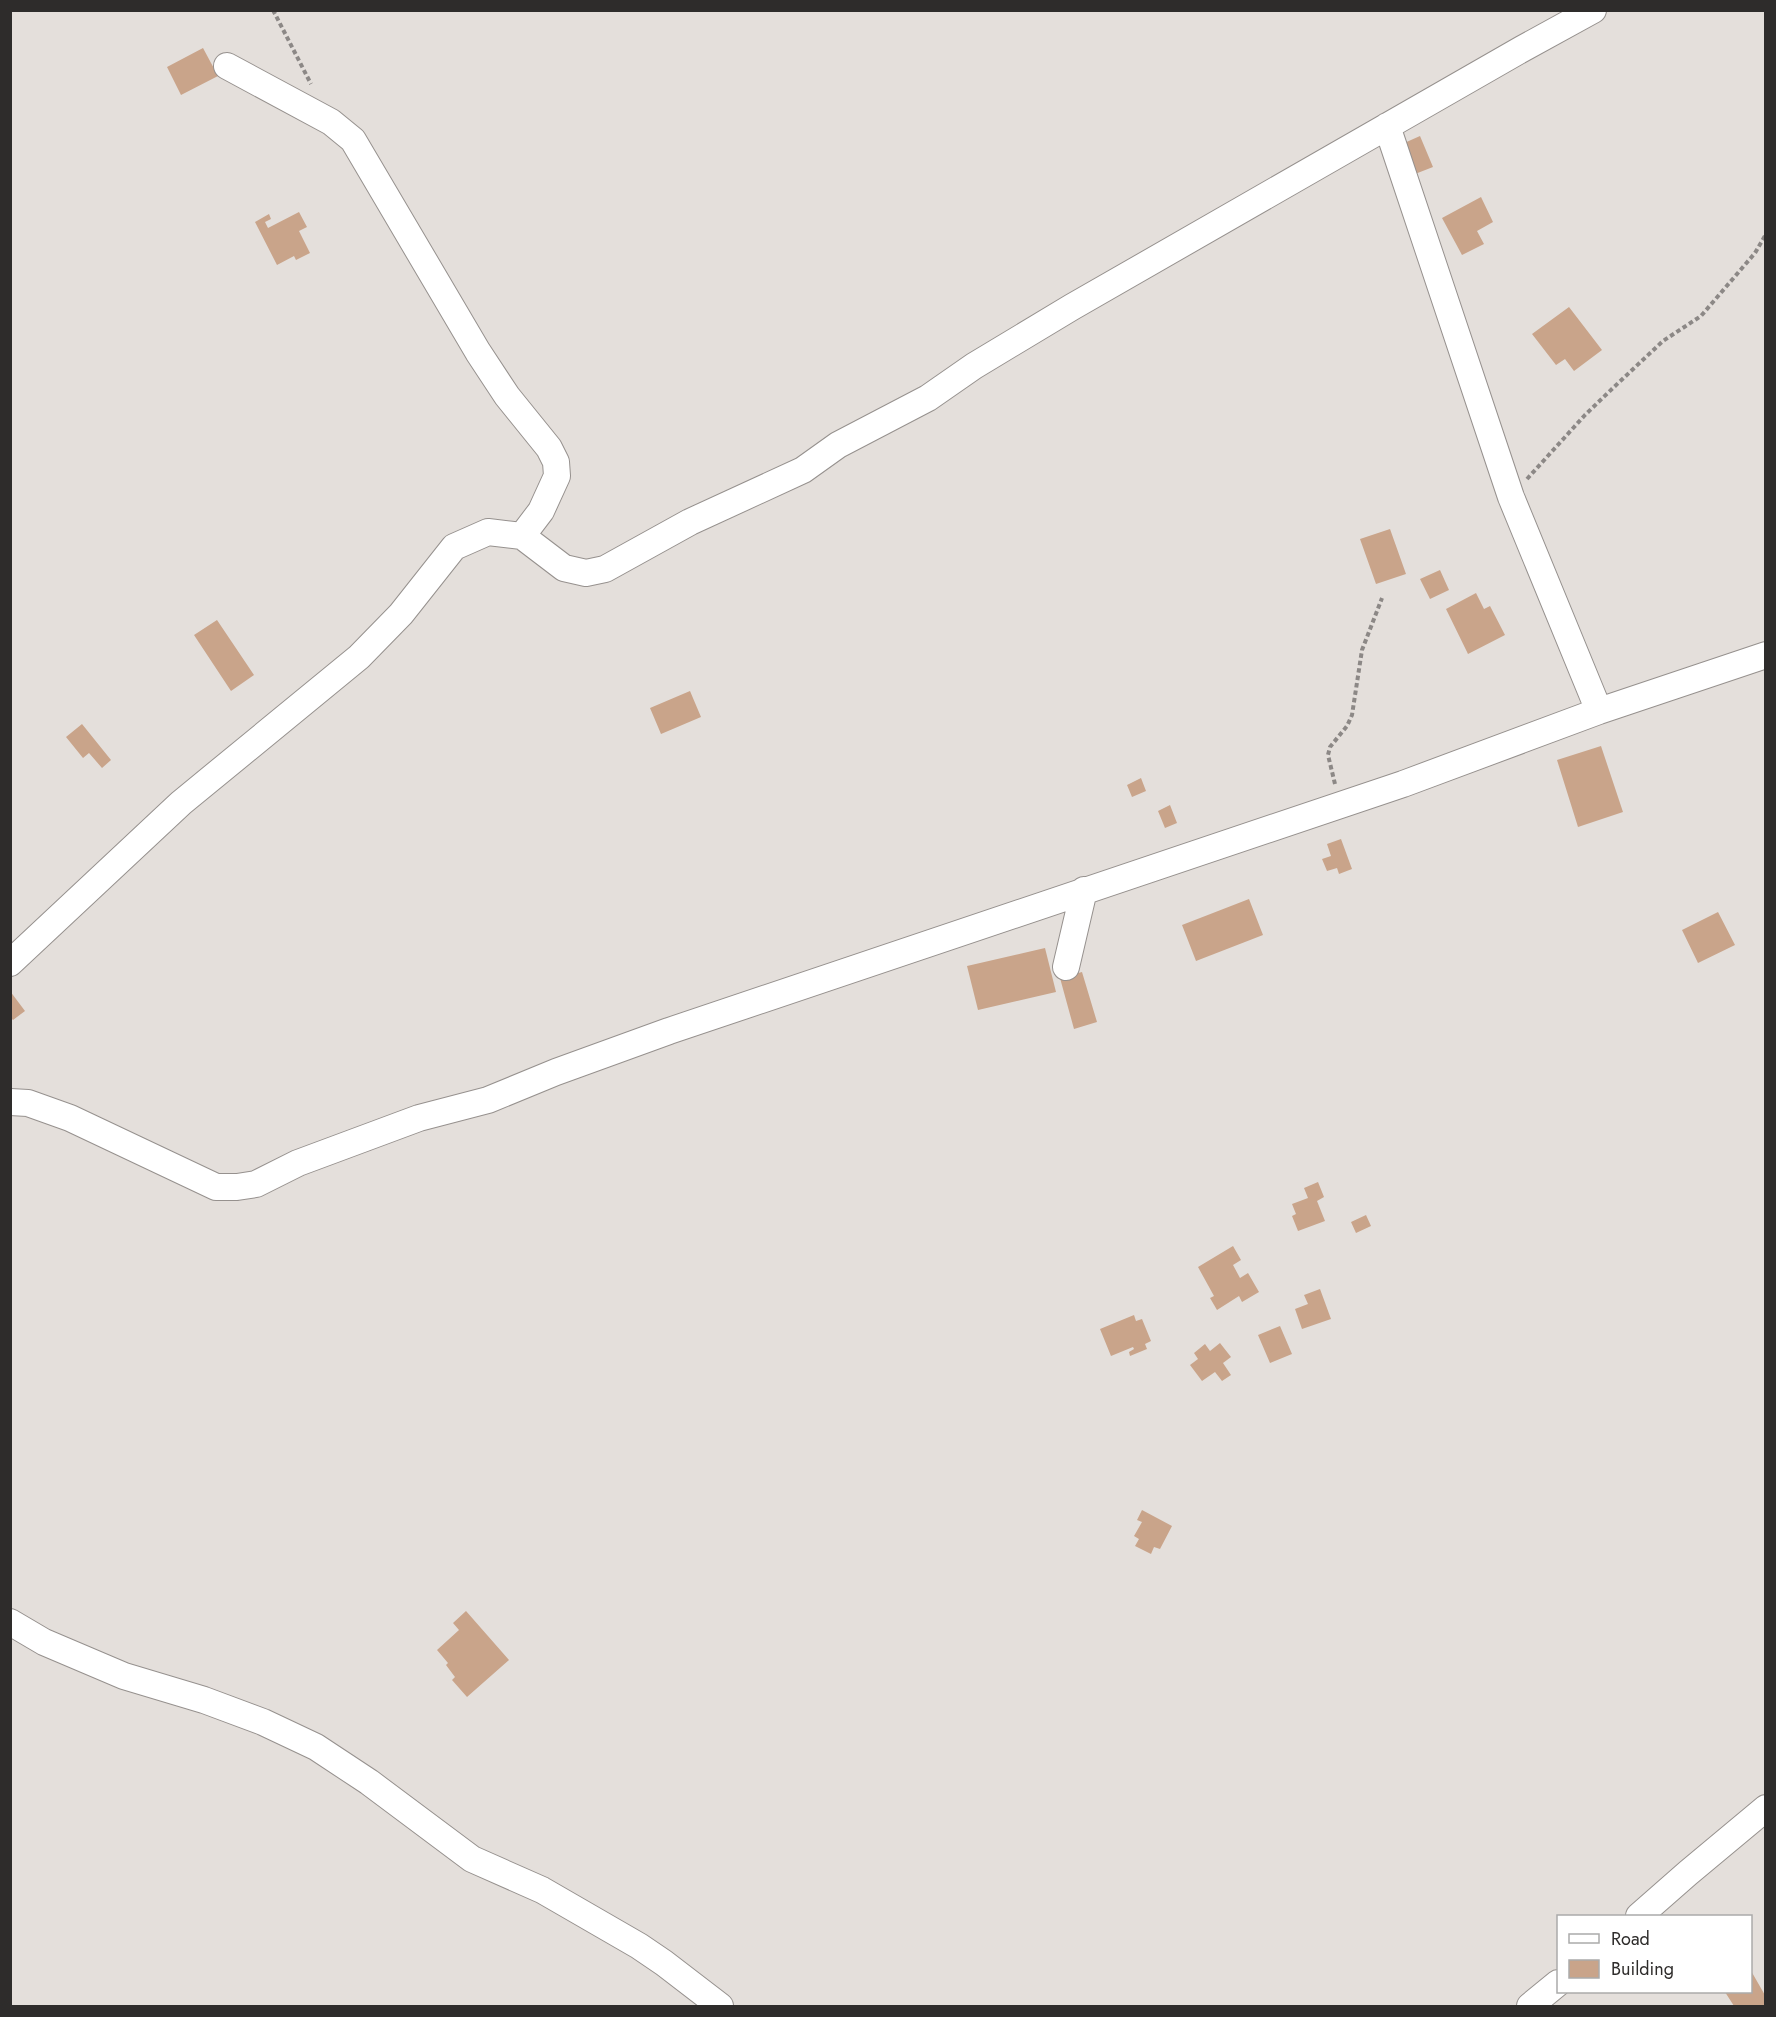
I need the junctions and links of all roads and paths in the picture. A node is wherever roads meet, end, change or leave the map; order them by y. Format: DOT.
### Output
graph roads {
  1 [pos="273,10"];
  2 [pos="1593,10"];
  3 [pos="227,66"];
  4 [pos="331,122"];
  5 [pos="1387,126"];
  6 [pos="1766,234"];
  7 [pos="1511,497"];
  8 [pos="522,536"];
  9 [pos="1382,598"];
  10 [pos="1766,655"];
  11 [pos="1599,711"];
  12 [pos="1341,805"];
  13 [pos="1084,890"];
  14 [pos="10,963"];
  15 [pos="1066,967"];
  16 [pos="10,1102"];
  17 [pos="10,1622"];
  18 [pos="1766,1808"];
  19 [pos="1641,1915"];
  20 [pos="1557,1984"];
  21 [pos="720,2007"];
  22 [pos="1530,2007"];
  1 -- 4 [label="path"];
  2 -- 5 [label="street"];
  3 -- 4 [label="street"];
  4 -- 8 [label="street"];
  5 -- 7 [label="street"];
  5 -- 8 [label="street"];
  6 -- 7 [label="path"];
  7 -- 11 [label="street"];
  8 -- 14 [label="street"];
  9 -- 12 [label="path"];
  10 -- 11 [label="street"];
  11 -- 12 [label="street"];
  12 -- 13 [label="street"];
  13 -- 15 [label="street"];
  13 -- 16 [label="street"];
  17 -- 21 [label="street"];
  18 -- 19 [label="street"];
  20 -- 22 [label="street"];
}
